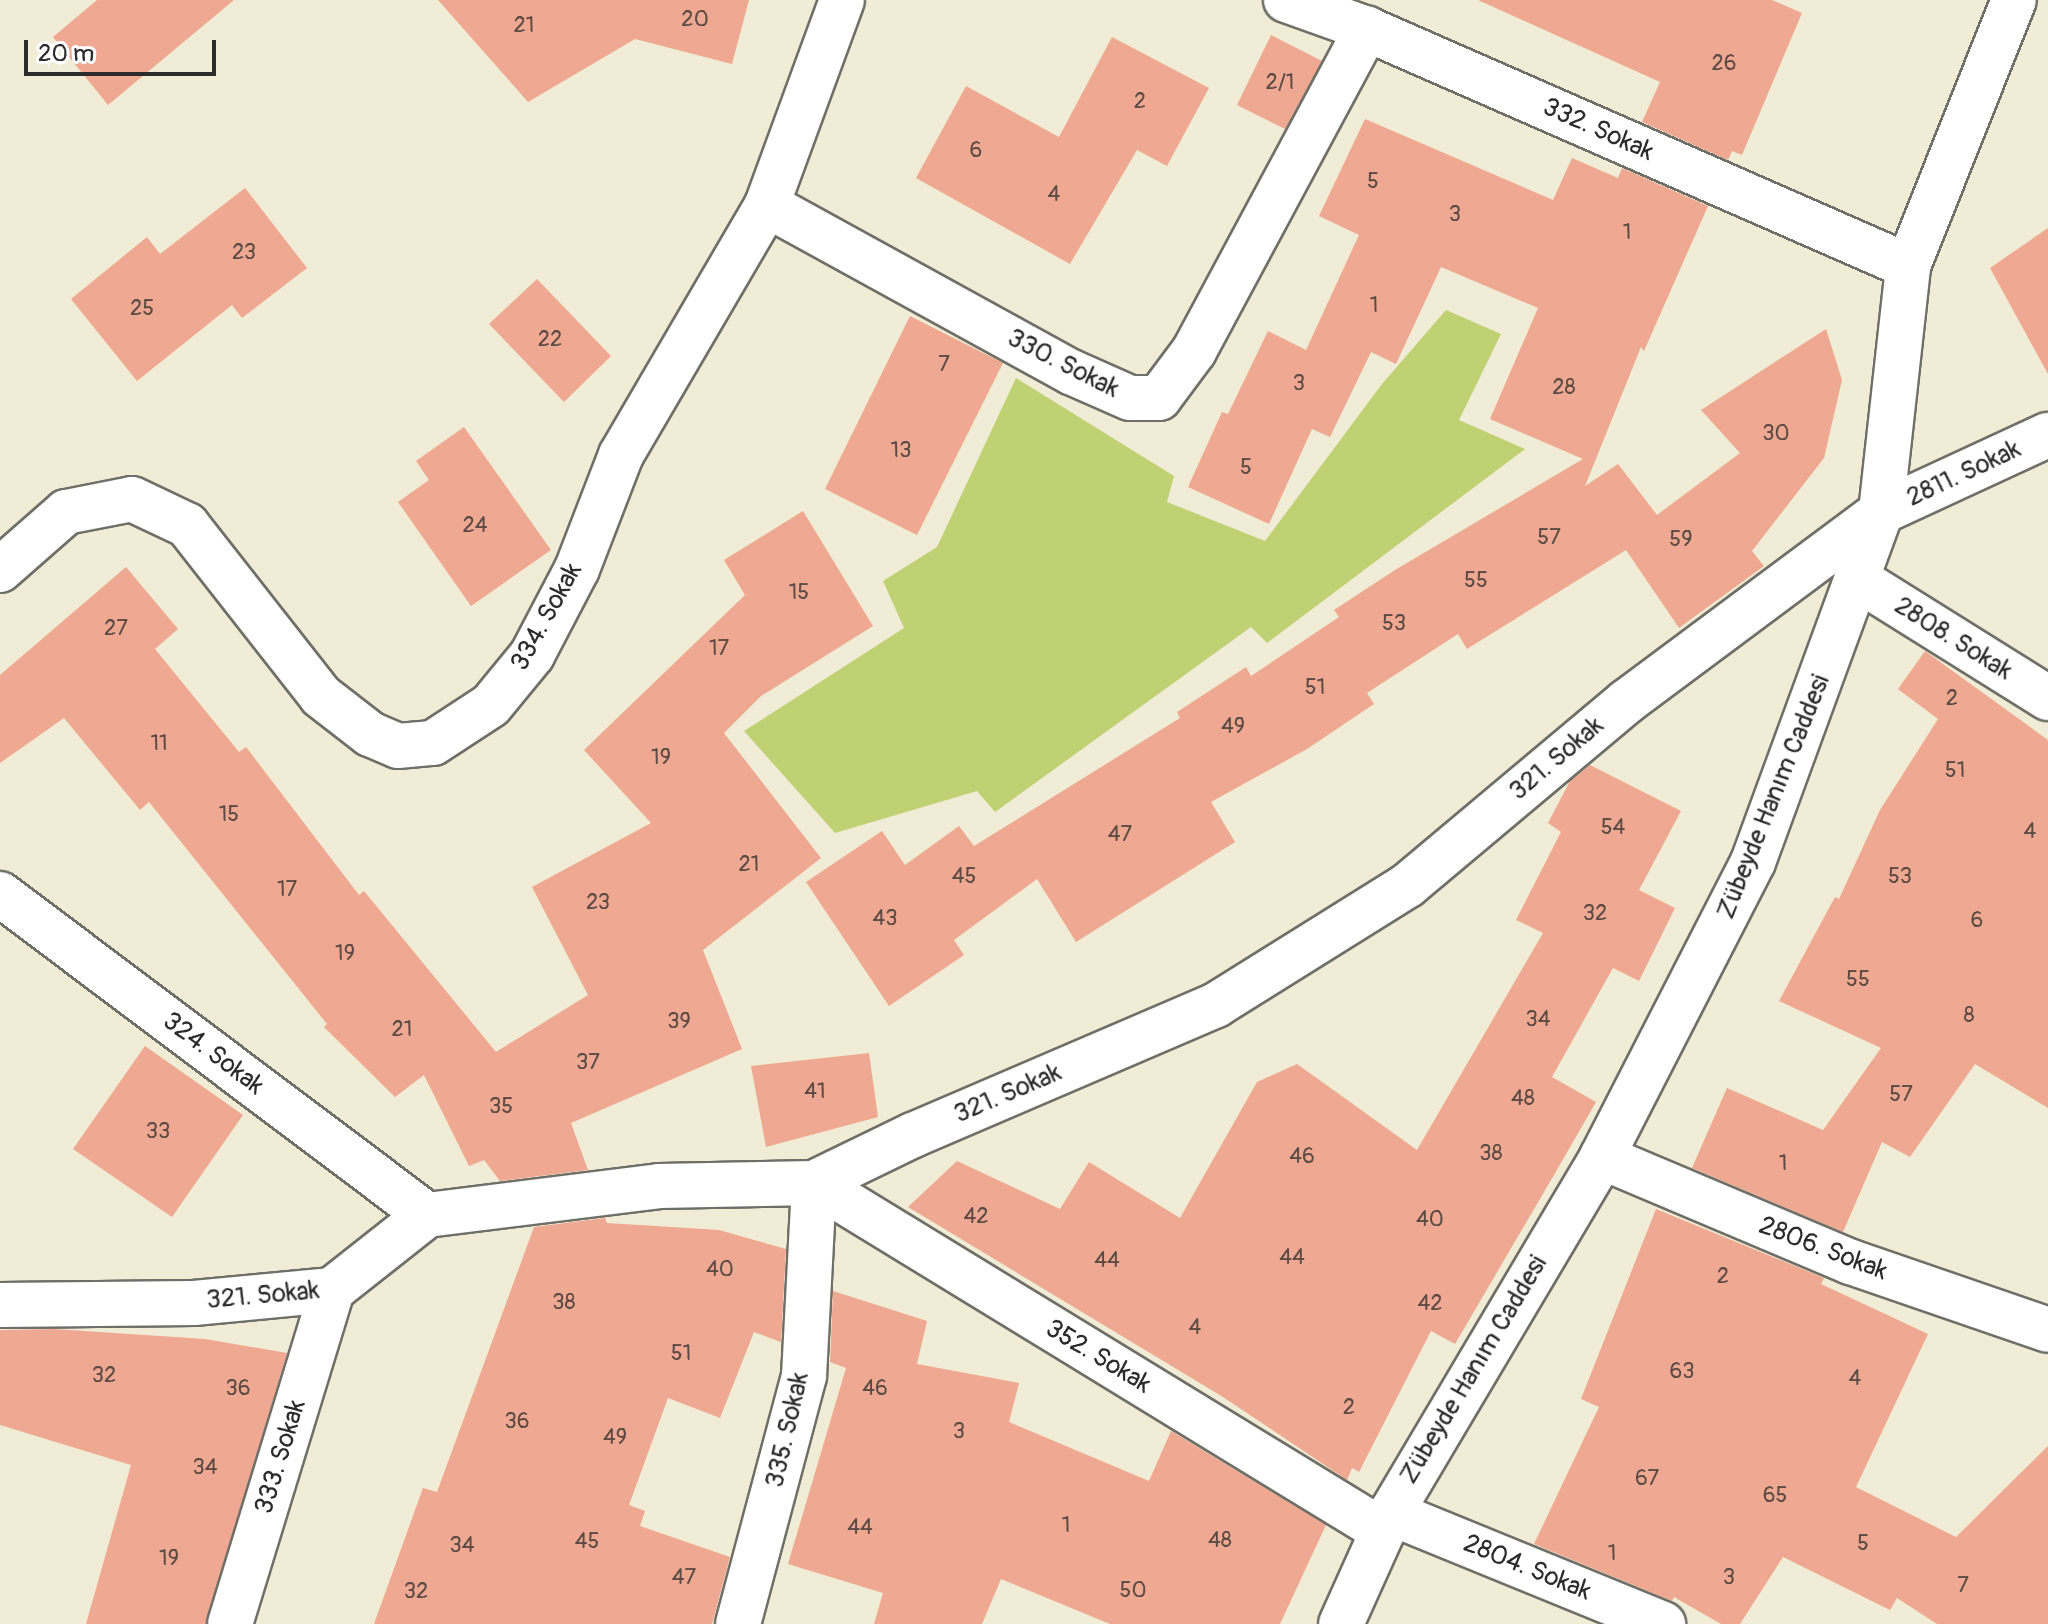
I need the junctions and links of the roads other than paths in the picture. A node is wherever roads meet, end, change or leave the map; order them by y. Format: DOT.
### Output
graph roads {
  1 [pos="842,0"];
  2 [pos="1286,0"];
  3 [pos="2014,0"];
  4 [pos="1367,29"];
  5 [pos="767,205"];
  6 [pos="1908,266"];
  7 [pos="2048,435"];
  8 [pos="1881,512"];
  9 [pos="0,570"];
  10 [pos="1859,580"];
  11 [pos="2048,698"];
  12 [pos="0,894"];
  13 [pos="1602,1157"];
  14 [pos="814,1183"];
  15 [pos="427,1215"];
  16 [pos="332,1290"];
  17 [pos="0,1305"];
  18 [pos="2048,1330"];
  19 [pos="1387,1522"];
  20 [pos="230,1624"];
  21 [pos="738,1624"];
  22 [pos="1341,1624"];
  23 [pos="1663,1624"];
  1 -- 5 [label="street, 334. Sokak"];
  2 -- 4 [label="street, 332. Sokak"];
  3 -- 6 [label="street, Zübeyde Hanım Caddesi"];
  4 -- 5 [label="street, 330. Sokak"];
  4 -- 6 [label="street, 332. Sokak"];
  5 -- 9 [label="street, 334. Sokak"];
  6 -- 8 [label="street, Zübeyde Hanım Caddesi"];
  7 -- 8 [label="street, 2811. Sokak"];
  8 -- 10 [label="street, Zübeyde Hanım Caddesi"];
  8 -- 14 [label="street, 321. Sokak"];
  10 -- 11 [label="street, 2808. Sokak"];
  10 -- 13 [label="street, Zübeyde Hanım Caddesi"];
  12 -- 15 [label="street, 324. Sokak"];
  13 -- 18 [label="street, 2806. Sokak"];
  13 -- 19 [label="street, Zübeyde Hanım Caddesi"];
  14 -- 15 [label="street, 321. Sokak"];
  14 -- 19 [label="street, 352. Sokak"];
  14 -- 21 [label="street, 335. Sokak"];
  15 -- 16 [label="street, 321. Sokak"];
  16 -- 17 [label="street, 321. Sokak"];
  16 -- 20 [label="street, 333. Sokak"];
  19 -- 22 [label="street, Zübeyde Hanım Caddesi"];
  19 -- 23 [label="street, 2804. Sokak"];
}
